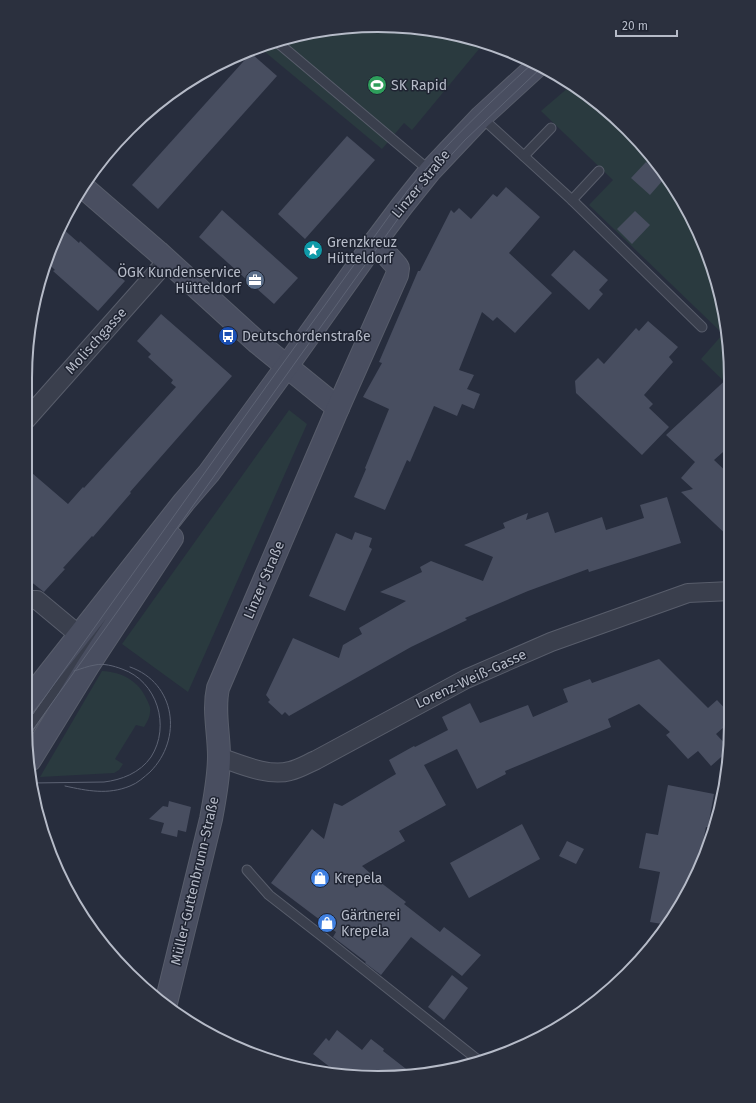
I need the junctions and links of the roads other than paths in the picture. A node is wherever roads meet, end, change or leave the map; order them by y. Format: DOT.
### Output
graph roads {
  1 [pos="282,46"];
  2 [pos="533,69"];
  3 [pos="481,117"];
  4 [pos="551,128"];
  5 [pos="524,156"];
  6 [pos="430,171"];
  7 [pos="599,171"];
  8 [pos="87,191"];
  9 [pos="572,200"];
  10 [pos="375,242"];
  11 [pos="167,261"];
  12 [pos="702,327"];
  13 [pos="287,366"];
  14 [pos="338,408"];
  15 [pos="32,413"];
  16 [pos="209,473"];
  17 [pos="129,588"];
  18 [pos="724,591"];
  19 [pos="32,600"];
  20 [pos="108,617"];
  21 [pos="79,635"];
  22 [pos="32,695"];
  23 [pos="32,724"];
  24 [pos="34,754"];
  25 [pos="219,757"];
  26 [pos="247,870"];
  27 [pos="167,1000"];
  28 [pos="474,1057"];
  1 -- 6 [label="lane"];
  2 -- 3 [label="main road, Linzer Straße"];
  3 -- 5 [label="lane"];
  3 -- 6 [label="main road, Linzer Straße"];
  4 -- 5 [label="lane"];
  5 -- 9 [label="lane"];
  6 -- 10 [label="main road, Linzer Straße"];
  7 -- 9 [label="lane"];
  8 -- 11 [label="main road"];
  9 -- 12 [label="lane"];
  10 -- 13 [label="main road, Linzer Straße"];
  10 -- 14 [label="main road, Linzer Straße"];
  11 -- 13 [label="main road"];
  11 -- 15 [label="street, Molischgasse"];
  13 -- 14 [label="main road"];
  13 -- 16 [label="main road, Linzer Straße"];
  14 -- 25 [label="main road, Linzer Straße"];
  16 -- 17 [label="lane"];
  16 -- 21 [label="main road, Linzer Straße"];
  16 -- 24 [label="main road, Linzer Straße"];
  18 -- 25 [label="street, Lorenz-Weiß-Gasse"];
  19 -- 21 [label="street"];
  20 -- 23 [label="lane"];
  21 -- 22 [label="main road, Linzer Straße"];
  25 -- 27 [label="main road, Müller-Guttenbrunn-Straße"];
  26 -- 28 [label="lane"];
}
